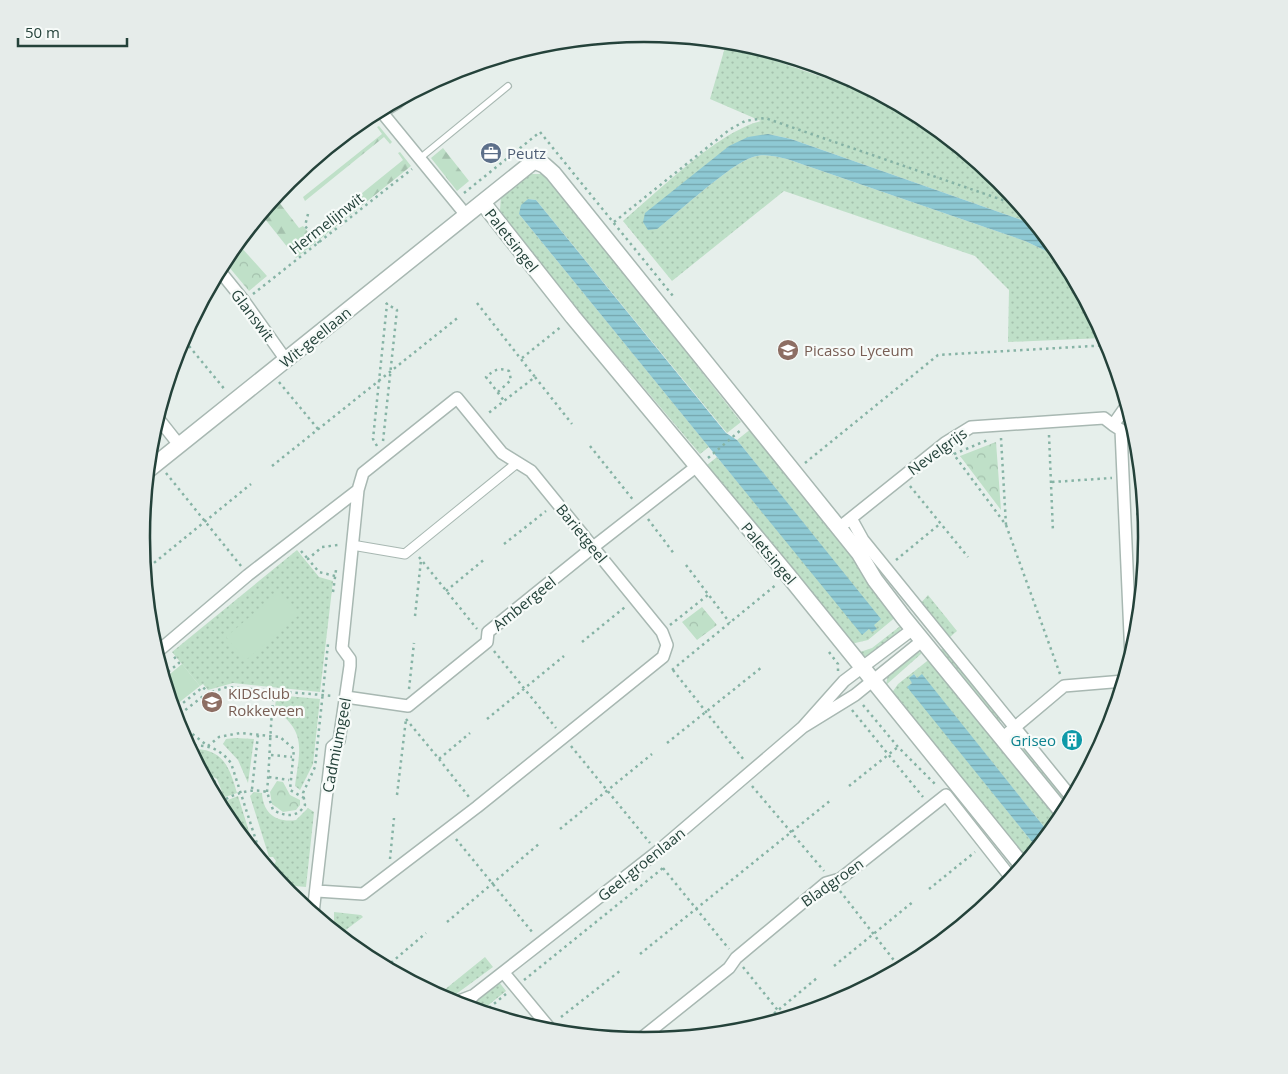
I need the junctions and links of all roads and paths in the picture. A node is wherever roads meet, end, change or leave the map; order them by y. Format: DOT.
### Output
graph roads {
  1 [pos="508,86"];
  2 [pos="385,116"];
  3 [pos="419,159"];
  4 [pos="1007,202"];
  5 [pos="483,203"];
  6 [pos="308,214"];
  7 [pos="466,215"];
  8 [pos="614,222"];
  9 [pos="319,243"];
  10 [pos="224,277"];
  11 [pos="373,289"];
  12 [pos="244,302"];
  13 [pos="477,303"];
  14 [pos="387,304"];
  15 [pos="460,316"];
  16 [pos="573,317"];
  17 [pos="189,346"];
  18 [pos="1100,346"];
  19 [pos="522,358"];
  20 [pos="286,360"];
  21 [pos="390,370"];
  22 [pos="270,372"];
  23 [pos="381,377"];
  24 [pos="535,377"];
  25 [pos="498,392"];
  26 [pos="234,401"];
  27 [pos="504,402"];
  28 [pos="1122,411"];
  29 [pos="477,422"];
  30 [pos="1048,423"];
  31 [pos="163,424"];
  32 [pos="572,424"];
  33 [pos="1112,425"];
  34 [pos="318,428"];
  35 [pos="741,430"];
  36 [pos="945,443"];
  37 [pos="180,446"];
  38 [pos="386,453"];
  39 [pos="954,454"];
  40 [pos="702,462"];
  41 [pos="806,462"];
  42 [pos="517,463"];
  43 [pos="155,465"];
  44 [pos="272,466"];
  45 [pos="154,469"];
  46 [pos="903,477"];
  47 [pos="1123,477"];
  48 [pos="1052,482"];
  49 [pos="251,484"];
  50 [pos="358,490"];
  51 [pos="557,502"];
  52 [pos="852,520"];
  53 [pos="205,521"];
  54 [pos="941,523"];
  55 [pos="1006,525"];
  56 [pos="837,528"];
  57 [pos="1053,532"];
  58 [pos="504,544"];
  59 [pos="338,545"];
  60 [pos="352,545"];
  61 [pos="412,548"];
  62 [pos="592,548"];
  63 [pos="337,553"];
  64 [pos="968,556"];
  65 [pos="486,558"];
  66 [pos="421,559"];
  67 [pos="151,565"];
  68 [pos="686,565"];
  69 [pos="336,568"];
  70 [pos="885,568"];
  71 [pos="787,574"];
  72 [pos="248,575"];
  73 [pos="335,576"];
  74 [pos="446,590"];
  75 [pos="708,595"];
  76 [pos="333,596"];
  77 [pos="636,598"];
  78 [pos="415,616"];
  79 [pos="730,624"];
  80 [pos="913,629"];
  81 [pos="1130,629"];
  82 [pos="662,632"];
  83 [pos="329,635"];
  84 [pos="923,640"];
  85 [pos="487,642"];
  86 [pos="582,642"];
  87 [pos="165,645"];
  88 [pos="162,647"];
  89 [pos="564,656"];
  90 [pos="663,657"];
  91 [pos="762,667"];
  92 [pos="862,668"];
  93 [pos="672,670"];
  94 [pos="168,672"];
  95 [pos="872,681"];
  96 [pos="1116,683"];
  97 [pos="1064,686"];
  98 [pos="524,689"];
  99 [pos="274,691"];
  100 [pos="208,693"];
  101 [pos="323,695"];
  102 [pos="855,695"];
  103 [pos="346,697"];
  104 [pos="845,701"];
  105 [pos="180,706"];
  106 [pos="706,712"];
  107 [pos="182,713"];
  108 [pos="406,719"];
  109 [pos="487,719"];
  110 [pos="803,727"];
  111 [pos="1014,728"];
  112 [pos="189,732"];
  113 [pos="470,733"];
  114 [pos="258,735"];
  115 [pos="269,735"];
  116 [pos="563,737"];
  117 [pos="1001,739"];
  118 [pos="667,743"];
  119 [pos="208,746"];
  120 [pos="196,747"];
  121 [pos="898,747"];
  122 [pos="652,754"];
  123 [pos="888,754"];
  124 [pos="271,756"];
  125 [pos="292,756"];
  126 [pos="439,759"];
  127 [pos="752,770"];
  128 [pos="268,777"];
  129 [pos="289,780"];
  130 [pos="849,786"];
  131 [pos="252,789"];
  132 [pos="607,791"];
  133 [pos="267,792"];
  134 [pos="1067,792"];
  135 [pos="242,793"];
  136 [pos="946,795"];
  137 [pos="304,798"];
  138 [pos="225,800"];
  139 [pos="831,800"];
  140 [pos="477,807"];
  141 [pos="931,807"];
  142 [pos="1058,807"];
  143 [pos="394,818"];
  144 [pos="447,828"];
  145 [pos="560,829"];
  146 [pos="540,843"];
  147 [pos="984,844"];
  148 [pos="258,845"];
  149 [pos="655,854"];
  150 [pos="1018,860"];
  151 [pos="663,868"];
  152 [pos="1007,873"];
  153 [pos="388,874"];
  154 [pos="492,883"];
  155 [pos="929,889"];
  156 [pos="317,891"];
  157 [pos="914,901"];
  158 [pos="314,906"];
  159 [pos="696,909"];
  160 [pos="447,922"];
  161 [pos="426,933"];
  162 [pos="542,944"];
  163 [pos="640,954"];
  164 [pos="736,958"];
  165 [pos="392,962"];
  166 [pos="834,966"];
  167 [pos="621,970"];
  168 [pos="504,973"];
  169 [pos="817,978"];
  170 [pos="515,987"];
  171 [pos="474,995"];
  172 [pos="466,998"];
  173 [pos="470,999"];
  174 [pos="490,1007"];
  175 [pos="778,1010"];
  176 [pos="780,1012"];
  177 [pos="772,1015"];
  178 [pos="561,1017"];
  179 [pos="544,1021"];
  180 [pos="649,1032"];
  1 -- 3 [label="lane"];
  2 -- 3 [label="street"];
  3 -- 7 [label="street"];
  3 -- 9 [label="path, Hermelijnwit"];
  4 -- 8 [label="path"];
  5 -- 7 [label="street, Wit-geellaan"];
  5 -- 16 [label="street, Paletsingel"];
  5 -- 56 [label="street, Paletsingel"];
  6 -- 9 [label="path"];
  7 -- 11 [label="street, Wit-geellaan"];
  9 -- 12 [label="path, Hermelijnwit"];
  10 -- 12 [label="street, Glanswit"];
  11 -- 14 [label="path"];
  11 -- 20 [label="street, Wit-geellaan"];
  12 -- 20 [label="street, Glanswit"];
  13 -- 19 [label="path"];
  14 -- 21 [label="path"];
  14 -- 23 [label="path"];
  15 -- 21 [label="path"];
  16 -- 19 [label="path"];
  16 -- 40 [label="street, Paletsingel"];
  17 -- 26 [label="path"];
  18 -- 41 [label="path"];
  19 -- 24 [label="path"];
  20 -- 22 [label="street, Wit-geellaan"];
  21 -- 23 [label="path"];
  21 -- 38 [label="path"];
  22 -- 26 [label="street, Wit-geellaan"];
  22 -- 34 [label="path"];
  23 -- 34 [label="path"];
  23 -- 38 [label="path"];
  24 -- 27 [label="path"];
  24 -- 32 [label="path"];
  25 -- 25 [label="path"];
  25 -- 27 [label="path"];
  26 -- 37 [label="street, Wit-geellaan"];
  27 -- 29 [label="path"];
  28 -- 33 [label="street"];
  29 -- 38 [label="street, Barietgeel"];
  29 -- 42 [label="street, Barietgeel"];
  30 -- 33 [label="street, Nevelgrijs"];
  30 -- 36 [label="street, Nevelgrijs"];
  30 -- 48 [label="path"];
  31 -- 37 [label="street"];
  33 -- 47 [label="street"];
  34 -- 44 [label="path"];
  35 -- 40 [label="path"];
  36 -- 39 [label="path"];
  36 -- 46 [label="street, Nevelgrijs"];
  37 -- 43 [label="street, Wit-geellaan"];
  38 -- 50 [label="street, Barietgeel"];
  39 -- 55 [label="path"];
  39 -- 55 [label="path"];
  40 -- 62 [label="street, Ambergeel"];
  40 -- 71 [label="street, Paletsingel"];
  42 -- 51 [label="street, Barietgeel"];
  42 -- 61 [label="street"];
  45 -- 53 [label="path"];
  46 -- 52 [label="street, Nevelgrijs"];
  46 -- 54 [label="path"];
  47 -- 48 [label="path"];
  47 -- 81 [label="street"];
  48 -- 57 [label="path"];
  49 -- 53 [label="path"];
  50 -- 60 [label="street, Cadmiumgeel"];
  50 -- 72 [label="street, Barietgeel"];
  51 -- 58 [label="path"];
  51 -- 62 [label="street, Barietgeel"];
  52 -- 56 [label="street, Nevelgrijs"];
  52 -- 70 [label="street"];
  53 -- 67 [label="path"];
  53 -- 72 [label="path"];
  54 -- 64 [label="path"];
  54 -- 70 [label="path"];
  55 -- 97 [label="path"];
  56 -- 80 [label="street, Paletsingel"];
  59 -- 60 [label="path"];
  59 -- 63 [label="path"];
  59 -- 73 [label="path"];
  60 -- 61 [label="street"];
  60 -- 103 [label="street, Cadmiumgeel"];
  61 -- 66 [label="path"];
  62 -- 77 [label="street, Barietgeel"];
  62 -- 85 [label="street, Ambergeel"];
  65 -- 74 [label="path"];
  66 -- 74 [label="path"];
  66 -- 78 [label="path"];
  68 -- 75 [label="path"];
  69 -- 73 [label="path"];
  70 -- 111 [label="street"];
  71 -- 79 [label="path"];
  71 -- 92 [label="street, Paletsingel"];
  72 -- 87 [label="street, Barietgeel"];
  73 -- 76 [label="path"];
  74 -- 85 [label="path"];
  75 -- 79 [label="path"];
  75 -- 82 [label="path"];
  77 -- 82 [label="street, Barietgeel"];
  77 -- 86 [label="path"];
  79 -- 93 [label="path"];
  80 -- 84 [label="street, Paletsingel"];
  80 -- 92 [label="street, Geel-groenlaan"];
  82 -- 90 [label="street"];
  83 -- 101 [label="path"];
  84 -- 95 [label="street, Geel-groenlaan"];
  84 -- 117 [label="street, Paletsingel"];
  85 -- 98 [label="path"];
  85 -- 103 [label="street, Ambergeel"];
  87 -- 88 [label="street, Barietgeel"];
  87 -- 94 [label="path"];
  89 -- 98 [label="path"];
  90 -- 93 [label="path"];
  90 -- 116 [label="street"];
  91 -- 106 [label="path"];
  92 -- 95 [label="street, Paletsingel"];
  92 -- 110 [label="street, Geel-groenlaan"];
  93 -- 106 [label="path"];
  95 -- 102 [label="street, Geel-groenlaan"];
  95 -- 150 [label="street, Paletsingel"];
  96 -- 97 [label="street"];
  97 -- 111 [label="street"];
  98 -- 109 [label="path"];
  98 -- 116 [label="path"];
  99 -- 100 [label="path"];
  99 -- 101 [label="path"];
  99 -- 115 [label="path"];
  100 -- 105 [label="path"];
  100 -- 107 [label="path"];
  101 -- 103 [label="path"];
  101 -- 137 [label="path"];
  102 -- 104 [label="street, Geel-groenlaan"];
  102 -- 121 [label="path"];
  103 -- 156 [label="street, Cadmiumgeel"];
  104 -- 110 [label="street, Geel-groenlaan"];
  104 -- 123 [label="path"];
  106 -- 118 [label="path"];
  106 -- 127 [label="path"];
  108 -- 126 [label="path"];
  110 -- 127 [label="street, Geel-groenlaan"];
  111 -- 117 [label="street"];
  111 -- 134 [label="street"];
  112 -- 119 [label="path"];
  113 -- 126 [label="path"];
  114 -- 115 [label="path"];
  114 -- 119 [label="path"];
  114 -- 131 [label="path"];
  115 -- 124 [label="path"];
  115 -- 125 [label="path"];
  116 -- 132 [label="path"];
  116 -- 140 [label="street"];
  117 -- 142 [label="street, Paletsingel"];
  119 -- 120 [label="path"];
  119 -- 135 [label="path"];
  121 -- 123 [label="path"];
  121 -- 136 [label="path"];
  122 -- 132 [label="path"];
  123 -- 130 [label="path"];
  123 -- 141 [label="path"];
  124 -- 125 [label="path"];
  124 -- 128 [label="path"];
  125 -- 129 [label="path"];
  126 -- 140 [label="path"];
  127 -- 149 [label="street, Geel-groenlaan"];
  128 -- 129 [label="path"];
  128 -- 133 [label="path"];
  129 -- 137 [label="path"];
  131 -- 133 [label="path"];
  131 -- 135 [label="path"];
  132 -- 145 [label="path"];
  132 -- 149 [label="path"];
  133 -- 137 [label="path"];
  135 -- 138 [label="path"];
  135 -- 148 [label="path"];
  136 -- 141 [label="street, Bladgroen"];
  136 -- 147 [label="street"];
  139 -- 159 [label="path"];
  140 -- 144 [label="street"];
  141 -- 164 [label="street, Bladgroen"];
  143 -- 153 [label="path"];
  144 -- 153 [label="street"];
  144 -- 154 [label="path"];
  146 -- 154 [label="path"];
  147 -- 152 [label="street"];
  147 -- 155 [label="path"];
  149 -- 151 [label="path"];
  149 -- 162 [label="street, Geel-groenlaan"];
  151 -- 159 [label="path"];
  151 -- 170 [label="path, Geel-groenlaan"];
  153 -- 156 [label="street"];
  154 -- 160 [label="path"];
  154 -- 162 [label="path"];
  156 -- 158 [label="street, Cadmiumgeel"];
  157 -- 166 [label="path"];
  159 -- 163 [label="path"];
  159 -- 164 [label="path"];
  161 -- 165 [label="path"];
  162 -- 168 [label="street, Geel-groenlaan"];
  164 -- 175 [label="path"];
  164 -- 180 [label="street, Bladgroen"];
  167 -- 178 [label="path"];
  168 -- 170 [label="street"];
  168 -- 171 [label="street, Geel-groenlaan"];
  169 -- 175 [label="path"];
  170 -- 174 [label="path, Geel-groenlaan"];
  170 -- 179 [label="street"];
  171 -- 172 [label="street, Geel-groenlaan"];
  171 -- 173 [label="street, Geel-groenlaan"];
  175 -- 176 [label="path"];
  175 -- 177 [label="path"];
}
